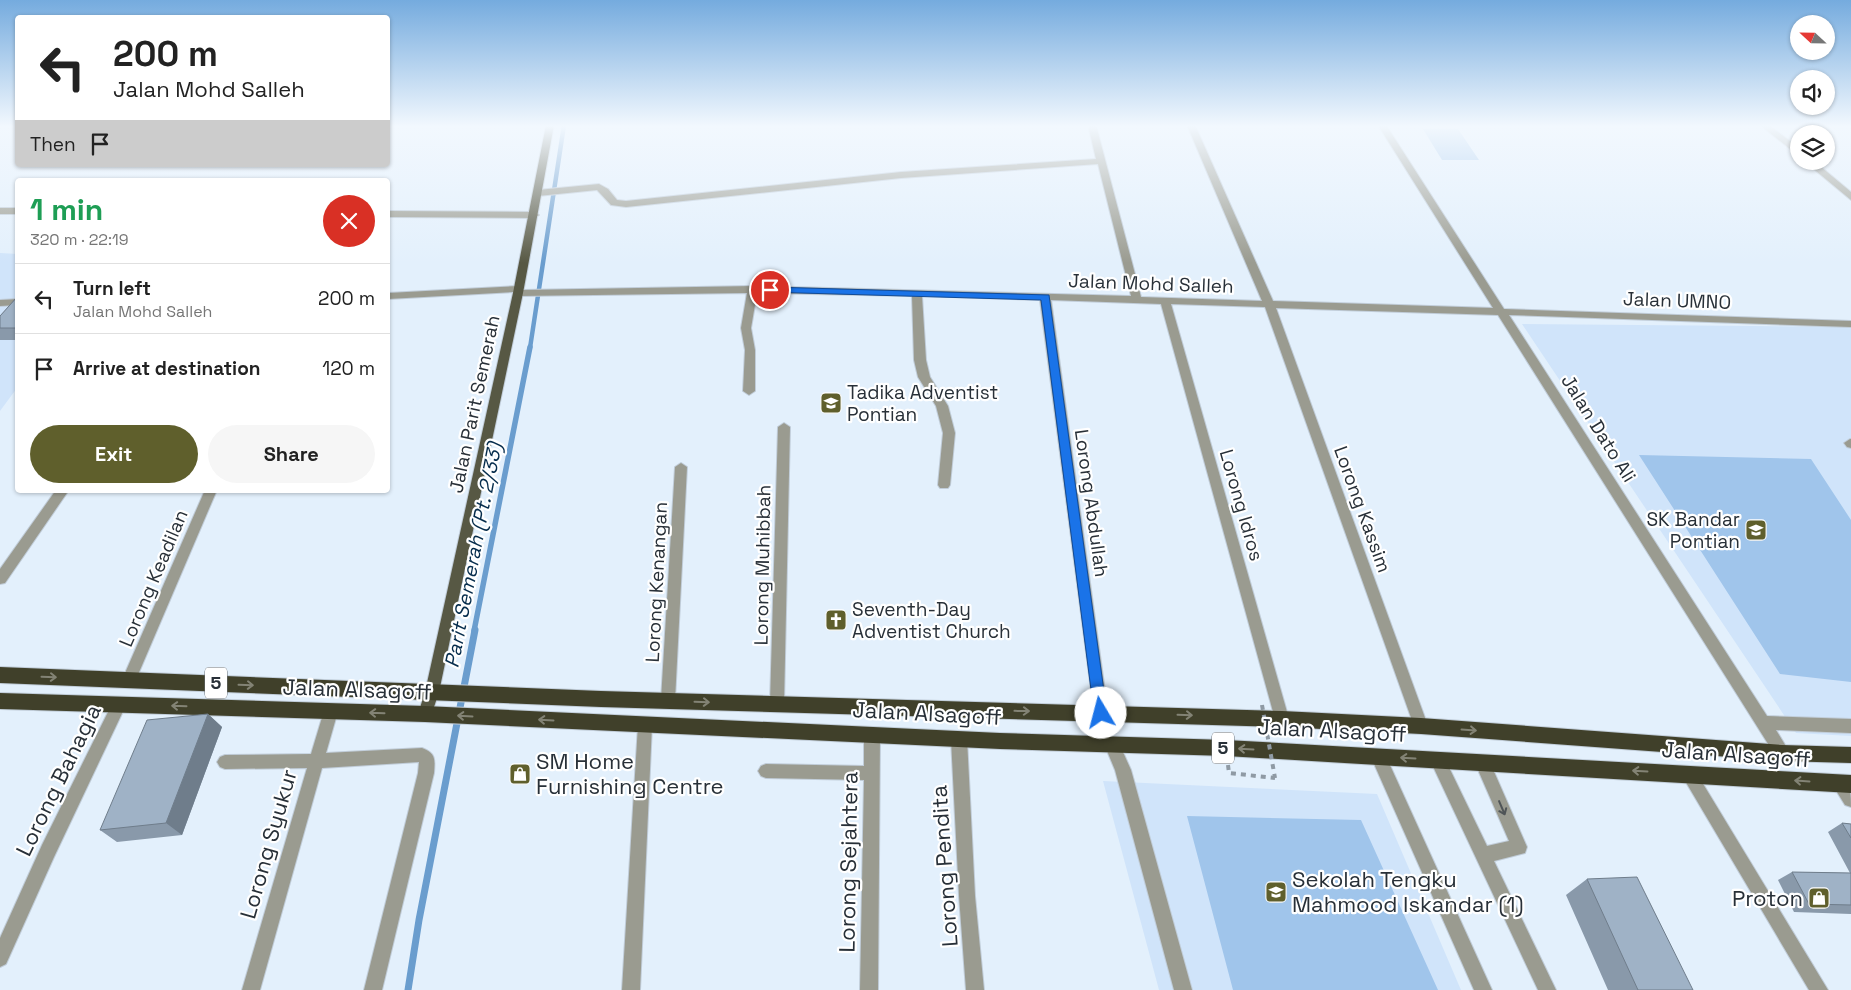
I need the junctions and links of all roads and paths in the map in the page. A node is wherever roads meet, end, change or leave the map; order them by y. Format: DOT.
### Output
graph roads {
  1 [pos="542,171"];
  2 [pos="956,171"];
  3 [pos="1105,171"];
  4 [pos="1211,171"];
  5 [pos="1412,171"];
  6 [pos="1820,171"];
  7 [pos="538,193"];
  8 [pos="1850,196"];
  9 [pos="0,211"];
  10 [pos="15,211"];
  11 [pos="390,214"];
  12 [pos="534,216"];
  13 [pos="752,289"];
  14 [pos="518,291"];
  15 [pos="917,293"];
  16 [pos="390,296"];
  17 [pos="1046,297"];
  18 [pos="1137,300"];
  19 [pos="1165,301"];
  20 [pos="15,302"];
  21 [pos="0,303"];
  22 [pos="1269,304"];
  23 [pos="1502,311"];
  24 [pos="0,313"];
  25 [pos="1851,324"];
  26 [pos="749,391"];
  27 [pos="784,427"];
  28 [pos="681,467"];
  29 [pos="944,485"];
  30 [pos="61,493"];
  31 [pos="210,493"];
  32 [pos="0,580"];
  33 [pos="0,675"];
  34 [pos="129,680"];
  35 [pos="432,692"];
  36 [pos="668,700"];
  37 [pos="0,701"];
  38 [pos="119,704"];
  39 [pos="777,704"];
  40 [pos="1262,705"];
  41 [pos="331,711"];
  42 [pos="1101,713"];
  43 [pos="431,715"];
  44 [pos="1282,719"];
  45 [pos="1763,723"];
  46 [pos="646,725"];
  47 [pos="1421,726"];
  48 [pos="1851,726"];
  49 [pos="872,734"];
  50 [pos="959,739"];
  51 [pos="1113,746"];
  52 [pos="1782,753"];
  53 [pos="1851,756"];
  54 [pos="1379,757"];
  55 [pos="1438,760"];
  56 [pos="315,761"];
  57 [pos="225,762"];
  58 [pos="1483,763"];
  59 [pos="766,771"];
  60 [pos="872,773"];
  61 [pos="1229,773"];
  62 [pos="1689,774"];
  63 [pos="1846,784"];
  64 [pos="1851,800"];
  65 [pos="1483,855"];
  66 [pos="0,958"];
  67 [pos="251,990"];
  68 [pos="373,990"];
  69 [pos="631,990"];
  70 [pos="869,990"];
  71 [pos="975,990"];
  72 [pos="1183,990"];
  73 [pos="1483,990"];
  74 [pos="1547,990"];
  75 [pos="1820,990"];
  1 -- 7 [label="main road, Jalan Parit Semerah"];
  2 -- 7 [label="street"];
  3 -- 18 [label="street"];
  4 -- 22 [label="street, Lorong Kassim"];
  5 -- 23 [label="street, Jalan Dato Ali"];
  6 -- 8 [label="street"];
  7 -- 12 [label="main road, Jalan Parit Semerah"];
  9 -- 10 [label="street"];
  11 -- 12 [label="street"];
  12 -- 14 [label="main road, Jalan Parit Semerah"];
  13 -- 14 [label="street, Jalan Mohd Salleh"];
  13 -- 15 [label="street, Jalan Mohd Salleh"];
  13 -- 26 [label="street"];
  14 -- 16 [label="street"];
  14 -- 35 [label="main road, Jalan Parit Semerah"];
  15 -- 17 [label="street, Jalan Mohd Salleh"];
  15 -- 29 [label="street"];
  17 -- 18 [label="street, Jalan Mohd Salleh"];
  17 -- 42 [label="street, Lorong Abdullah"];
  18 -- 19 [label="street, Jalan Mohd Salleh"];
  19 -- 22 [label="street, Jalan Mohd Salleh"];
  19 -- 44 [label="street, Lorong Idros"];
  20 -- 21 [label="street"];
  21 -- 24 [label="street"];
  22 -- 23 [label="street, Jalan Mohd Salleh"];
  22 -- 47 [label="street, Lorong Kassim"];
  23 -- 25 [label="street, Jalan UMNO"];
  23 -- 45 [label="street, Jalan Dato Ali"];
  27 -- 39 [label="street, Lorong Muhibbah"];
  28 -- 36 [label="street, Lorong Kenangan"];
  30 -- 32 [label="street"];
  31 -- 34 [label="street, Lorong Keadilan"];
  33 -- 34 [label="highway, Jalan Alsagoff / 5, one-way"];
  34 -- 35 [label="highway, Jalan Alsagoff / 5, one-way"];
  35 -- 36 [label="highway, Jalan Alsagoff / 5"];
  35 -- 43 [label="main road, Jalan Parit Semerah"];
  36 -- 39 [label="highway, Jalan Alsagoff / 5, one-way"];
  37 -- 38 [label="highway, Jalan Alsagoff / 5"];
  41 -- 38 [label="highway, Jalan Alsagoff / 5, one-way"];
  38 -- 66 [label="street, Lorong Bahagia"];
  39 -- 42 [label="highway, Jalan Alsagoff / 5, one-way"];
  40 -- 61 [label="path, bridge"];
  43 -- 41 [label="highway, Jalan Alsagoff / 5, one-way"];
  41 -- 56 [label="street, Lorong Syukur"];
  42 -- 44 [label="highway, Jalan Alsagoff / 5, one-way"];
  46 -- 43 [label="highway, Jalan Alsagoff / 5, one-way"];
  44 -- 47 [label="highway, Jalan Alsagoff / 5"];
  45 -- 48 [label="street"];
  45 -- 52 [label="street, Jalan Dato Ali"];
  46 -- 49 [label="highway, Jalan Alsagoff / 5"];
  46 -- 69 [label="street"];
  47 -- 52 [label="highway, Jalan Alsagoff / 5, one-way"];
  49 -- 50 [label="highway, Jalan Alsagoff / 5"];
  49 -- 60 [label="street, Lorong Sejahtera"];
  50 -- 51 [label="highway, Jalan Alsagoff / 5"];
  50 -- 71 [label="street, Lorong Pendita"];
  54 -- 51 [label="highway, Jalan Alsagoff / 5, one-way"];
  51 -- 72 [label="street"];
  52 -- 53 [label="highway, Jalan Alsagoff / 5"];
  55 -- 54 [label="highway, Jalan Alsagoff / 5, one-way"];
  54 -- 73 [label="street"];
  55 -- 58 [label="highway, Jalan Alsagoff / 5"];
  55 -- 65 [label="street"];
  56 -- 57 [label="street"];
  56 -- 67 [label="street, Lorong Syukur"];
  56 -- 68 [label="street"];
  62 -- 58 [label="highway, Jalan Alsagoff / 5, one-way"];
  58 -- 65 [label="street, one-way"];
  59 -- 60 [label="street"];
  60 -- 70 [label="street, Lorong Sejahtera"];
  63 -- 62 [label="highway, Jalan Alsagoff / 5, one-way"];
  62 -- 75 [label="street"];
  63 -- 64 [label="street"];
  65 -- 74 [label="street"];
}
